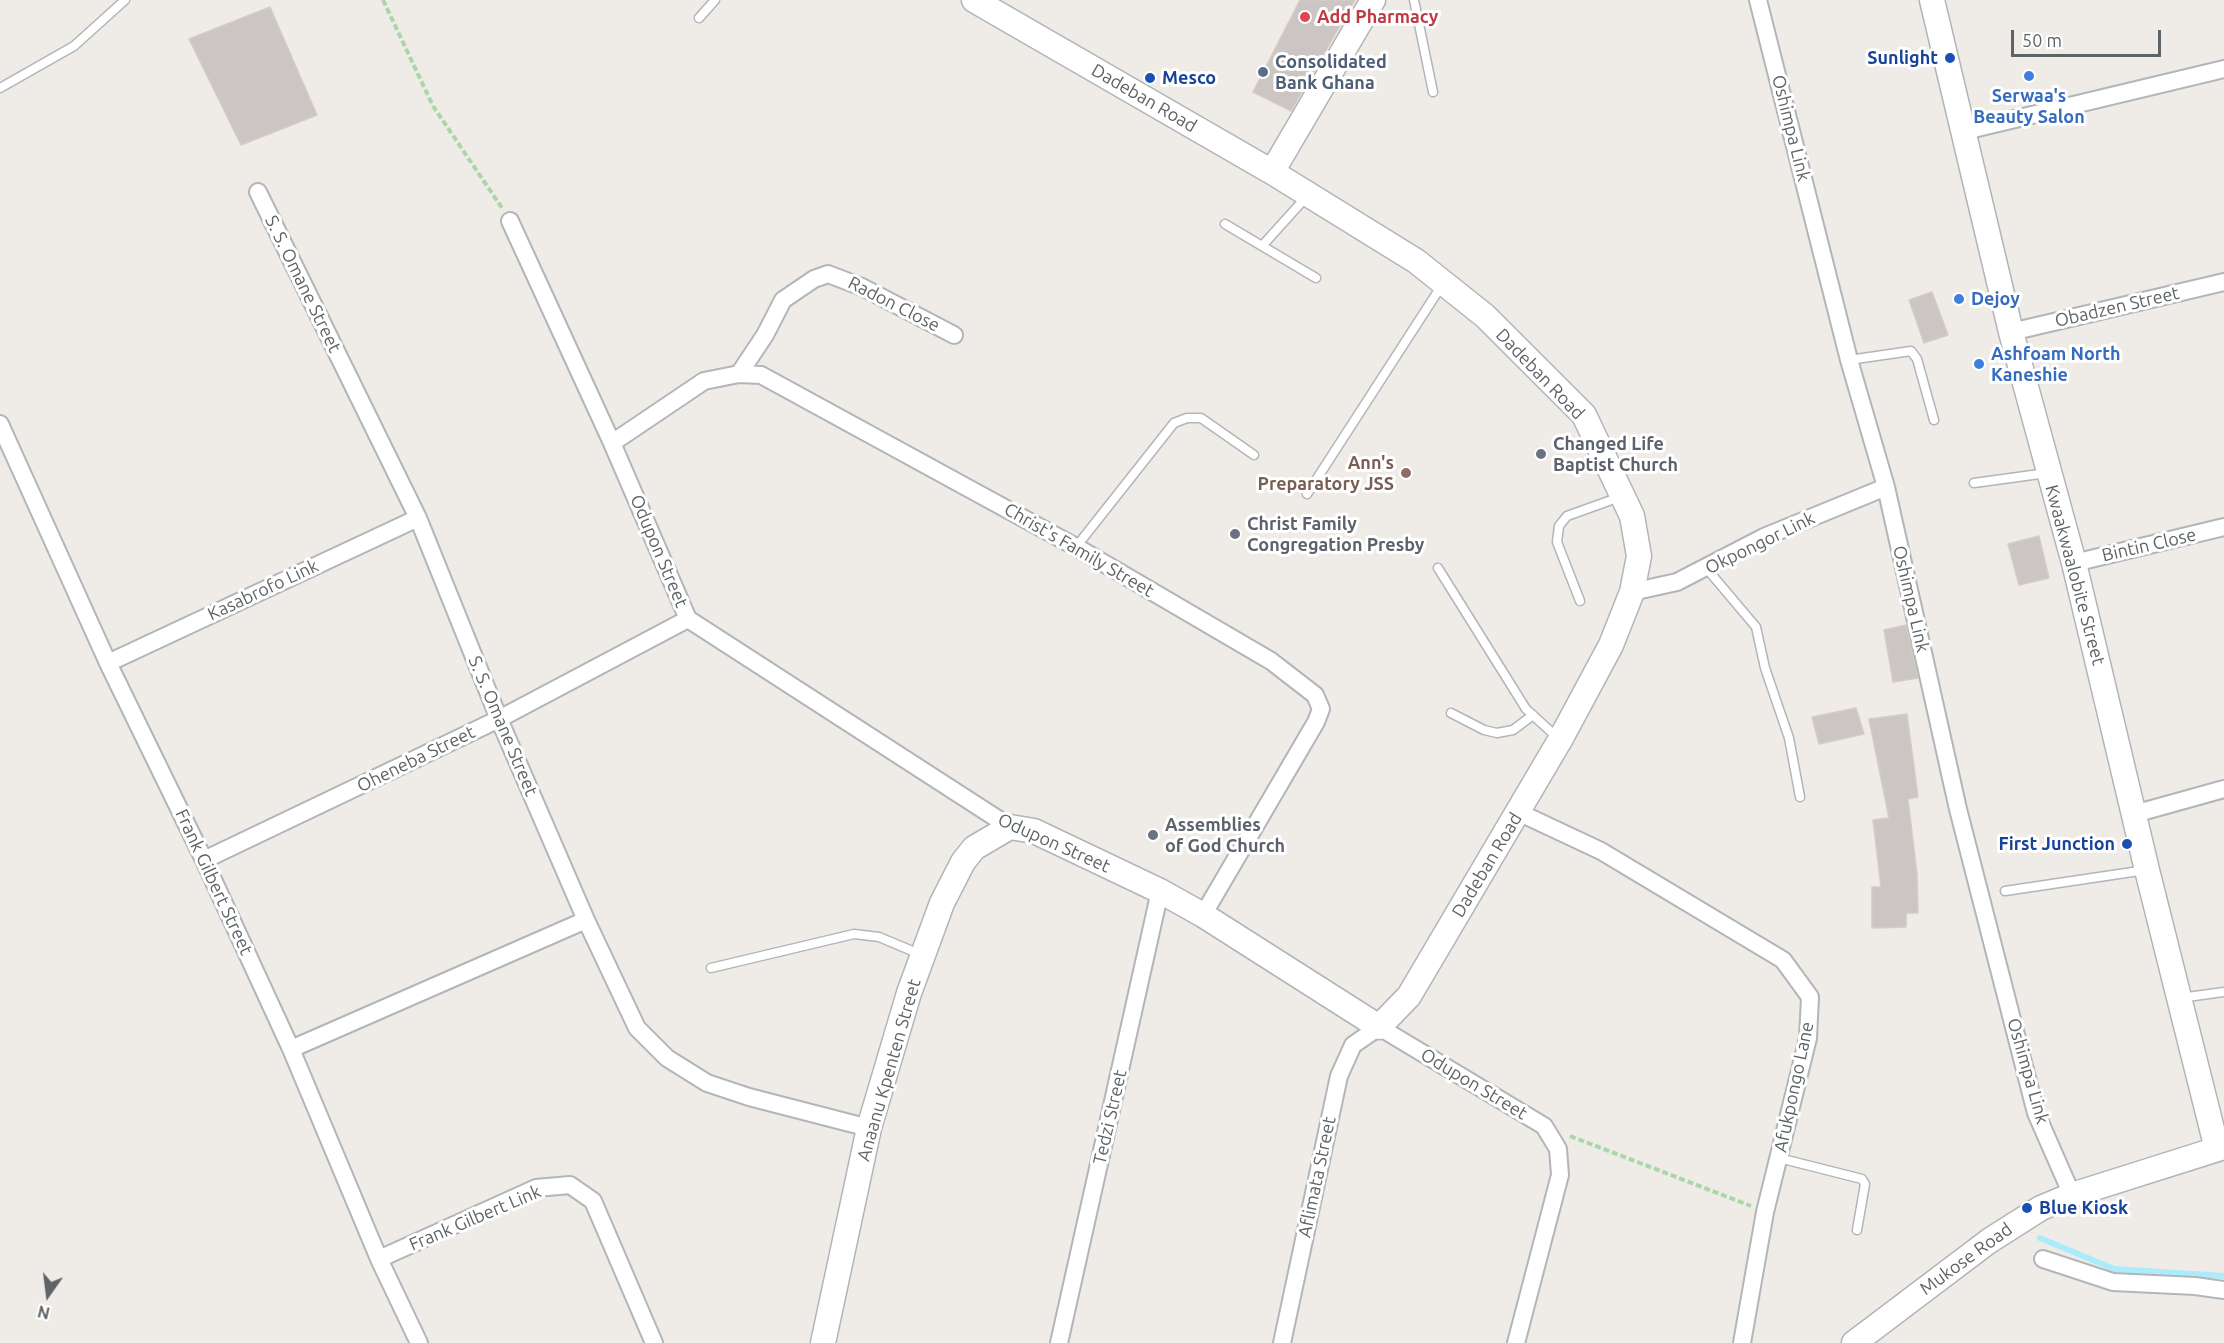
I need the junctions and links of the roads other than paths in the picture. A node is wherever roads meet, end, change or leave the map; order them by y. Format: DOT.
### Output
graph roads {
  1 [pos="125,0"];
  2 [pos="715,0"];
  3 [pos="974,0"];
  4 [pos="1373,0"];
  5 [pos="1414,0"];
  6 [pos="1758,0"];
  7 [pos="1932,0"];
  8 [pos="699,18"];
  9 [pos="2224,69"];
  10 [pos="0,88"];
  11 [pos="1433,92"];
  12 [pos="1965,131"];
  13 [pos="1272,172"];
  14 [pos="258,192"];
  15 [pos="1308,195"];
  16 [pos="510,221"];
  17 [pos="1225,224"];
  18 [pos="1262,246"];
  19 [pos="1316,278"];
  20 [pos="1443,282"];
  21 [pos="2224,282"];
  22 [pos="2011,332"];
  23 [pos="954,335"];
  24 [pos="1850,360"];
  25 [pos="739,374"];
  26 [pos="1934,420"];
  27 [pos="0,424"];
  28 [pos="612,443"];
  29 [pos="1254,455"];
  30 [pos="2048,473"];
  31 [pos="1974,483"];
  32 [pos="1886,487"];
  33 [pos="1307,494"];
  34 [pos="1623,496"];
  35 [pos="418,518"];
  36 [pos="2224,527"];
  37 [pos="1076,547"];
  38 [pos="2074,563"];
  39 [pos="1438,568"];
  40 [pos="1707,569"];
  41 [pos="1632,592"];
  42 [pos="1580,601"];
  43 [pos="688,619"];
  44 [pos="108,663"];
  45 [pos="1451,713"];
  46 [pos="1533,715"];
  47 [pos="499,719"];
  48 [pos="1560,740"];
  49 [pos="2224,789"];
  50 [pos="1800,797"];
  51 [pos="1518,812"];
  52 [pos="2134,814"];
  53 [pos="1010,827"];
  54 [pos="204,860"];
  55 [pos="2147,870"];
  56 [pos="1160,891"];
  57 [pos="2005,891"];
  58 [pos="1203,915"];
  59 [pos="586,920"];
  60 [pos="923,955"];
  61 [pos="711,968"];
  62 [pos="2224,992"];
  63 [pos="2179,998"];
  64 [pos="1378,1027"];
  65 [pos="291,1049"];
  66 [pos="869,1128"];
  67 [pos="2221,1148"];
  68 [pos="1779,1158"];
  69 [pos="2072,1195"];
  70 [pos="1857,1230"];
  71 [pos="379,1259"];
  72 [pos="2043,1259"];
  73 [pos="2224,1290"];
  74 [pos="419,1343"];
  75 [pos="654,1343"];
  76 [pos="823,1343"];
  77 [pos="1059,1343"];
  78 [pos="1282,1343"];
  79 [pos="1516,1343"];
  80 [pos="1742,1343"];
  81 [pos="1854,1343"];
  1 -- 10 [label="lane"];
  2 -- 8 [label="lane"];
  3 -- 13 [label="street, Dadeban Road"];
  4 -- 13 [label="street"];
  5 -- 11 [label="lane"];
  6 -- 24 [label="street, Oshimpa Link"];
  7 -- 12 [label="street, Kwaakwaalobite Street"];
  9 -- 12 [label="street"];
  12 -- 22 [label="street, Kwaakwaalobite Street"];
  13 -- 15 [label="street, Dadeban Road"];
  14 -- 35 [label="street, S. S. Omane Street"];
  15 -- 18 [label="lane"];
  15 -- 20 [label="street, Dadeban Road"];
  16 -- 28 [label="street, Odupon Street"];
  17 -- 18 [label="lane"];
  18 -- 19 [label="lane"];
  20 -- 33 [label="lane"];
  20 -- 34 [label="street, Dadeban Road"];
  21 -- 22 [label="street, Obadzen Street"];
  22 -- 30 [label="street, Kwaakwaalobite Street"];
  23 -- 25 [label="street, Radon Close"];
  24 -- 26 [label="lane"];
  24 -- 32 [label="street, Oshimpa Link"];
  25 -- 28 [label="street, Christ's Family Street"];
  25 -- 37 [label="street, Christ's Family Street"];
  27 -- 44 [label="street, Frank Gilbert Street"];
  28 -- 43 [label="street, Odupon Street"];
  29 -- 37 [label="lane"];
  30 -- 31 [label="lane"];
  30 -- 38 [label="street, Kwaakwaalobite Street"];
  32 -- 40 [label="street, Okpongor Link"];
  32 -- 69 [label="street, Oshimpa Link"];
  34 -- 41 [label="street, Dadeban Road"];
  34 -- 42 [label="lane"];
  35 -- 44 [label="street, Kasabrofo Link"];
  35 -- 47 [label="street, S. S. Omane Street"];
  36 -- 38 [label="street, Bintin Close"];
  37 -- 58 [label="street, Christ's Family Street"];
  38 -- 52 [label="street, Kwaakwaalobite Street"];
  39 -- 46 [label="lane"];
  40 -- 41 [label="street, Okpongor Link"];
  40 -- 50 [label="lane"];
  41 -- 48 [label="street, Dadeban Road"];
  43 -- 47 [label="street, Oheneba Street"];
  43 -- 53 [label="street, Odupon Street"];
  44 -- 54 [label="street, Frank Gilbert Street"];
  45 -- 46 [label="lane"];
  46 -- 48 [label="lane"];
  47 -- 54 [label="street, Oheneba Street"];
  47 -- 59 [label="street, S. S. Omane Street"];
  48 -- 51 [label="street, Dadeban Road"];
  49 -- 52 [label="street"];
  51 -- 64 [label="street, Dadeban Road"];
  51 -- 68 [label="street, Afukpongo Lane"];
  52 -- 55 [label="street, Kwaakwaalobite Street"];
  53 -- 56 [label="street, Odupon Street"];
  53 -- 60 [label="street, Anaanu Kpenten Street"];
  54 -- 65 [label="street, Frank Gilbert Street"];
  55 -- 57 [label="lane"];
  55 -- 63 [label="street, Kwaakwaalobite Street"];
  56 -- 58 [label="street, Odupon Street"];
  56 -- 77 [label="street, Tedzi Street"];
  58 -- 64 [label="street, Odupon Street"];
  59 -- 65 [label="street"];
  59 -- 66 [label="street, S. S. Omane Street"];
  60 -- 61 [label="lane"];
  60 -- 66 [label="street, Anaanu Kpenten Street"];
  62 -- 63 [label="lane"];
  63 -- 67 [label="street, Kwaakwaalobite Street"];
  64 -- 78 [label="street, Aflimata Street"];
  64 -- 79 [label="street, Odupon Street"];
  65 -- 71 [label="street, Frank Gilbert Street"];
  66 -- 76 [label="street, Anaanu Kpenten Street"];
  67 -- 69 [label="street, Mukose Road"];
  68 -- 70 [label="lane"];
  68 -- 80 [label="street, Afukpongo Lane"];
  69 -- 81 [label="street, Mukose Road"];
  71 -- 74 [label="street, Frank Gilbert Street"];
  71 -- 75 [label="street, Frank Gilbert Link"];
  72 -- 73 [label="street"];
}
